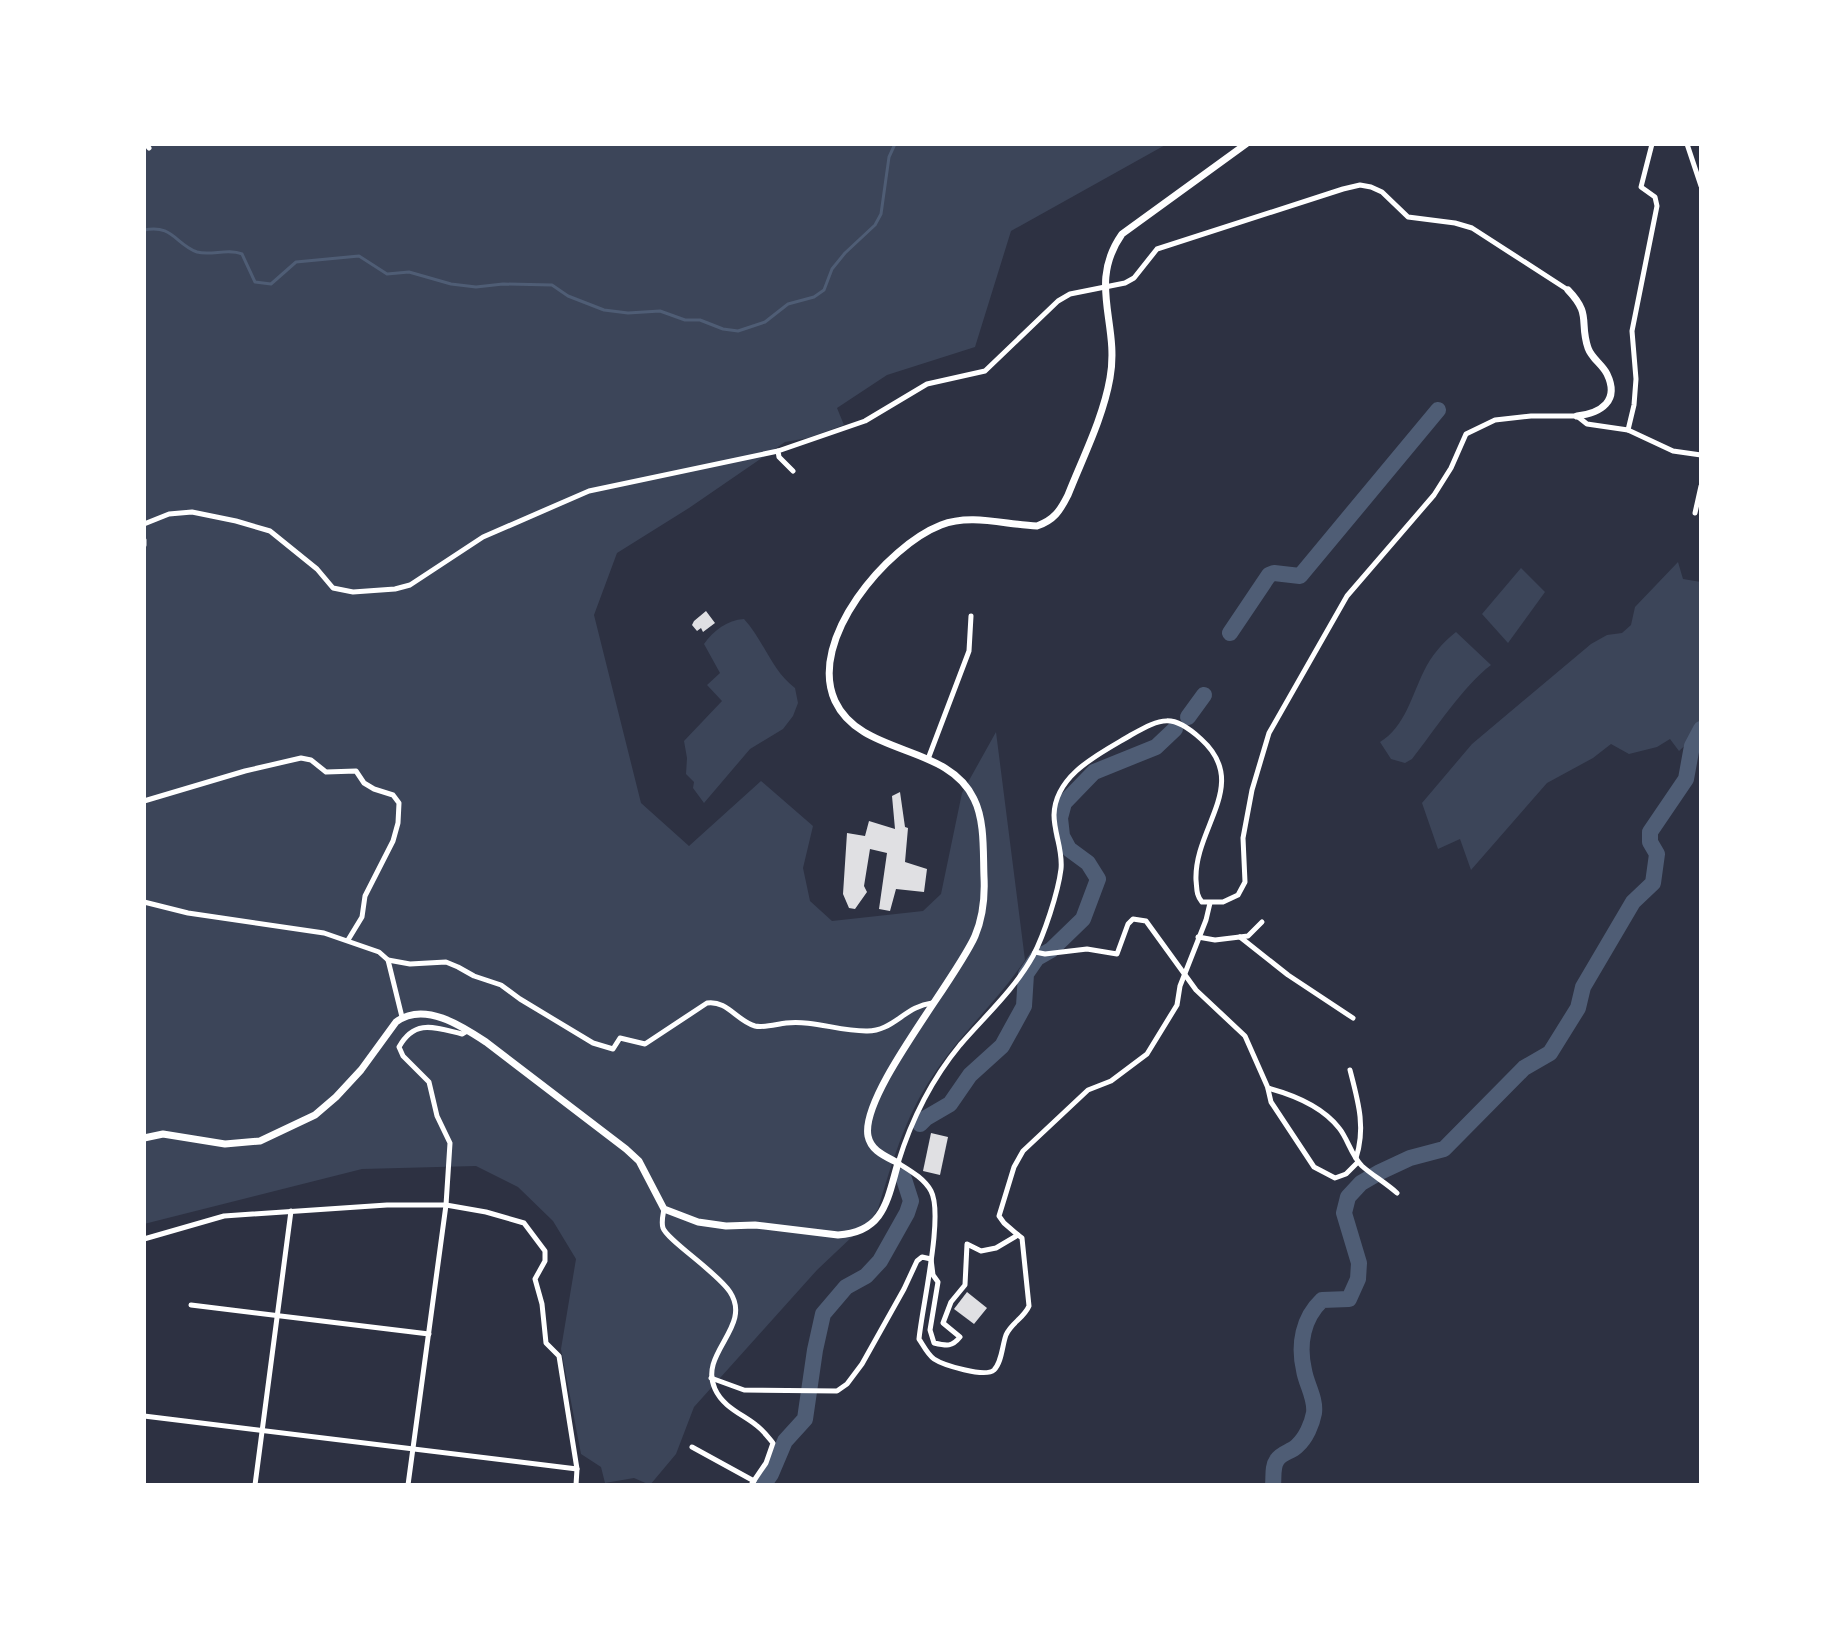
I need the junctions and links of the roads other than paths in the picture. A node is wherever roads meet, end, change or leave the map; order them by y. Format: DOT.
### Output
graph roads {
  1 [pos="1246,144"];
  2 [pos="1652,144"];
  3 [pos="1687,144"];
  4 [pos="1701,186"];
  5 [pos="1104,289"];
  6 [pos="1568,290"];
  7 [pos="1577,416"];
  8 [pos="1628,430"];
  9 [pos="778,451"];
  10 [pos="1701,455"];
  11 [pos="793,471"];
  12 [pos="1701,486"];
  13 [pos="1695,513"];
  14 [pos="144,524"];
  15 [pos="971,616"];
  16 [pos="927,760"];
  17 [pos="144,801"];
  18 [pos="144,902"];
  19 [pos="1210,903"];
  20 [pos="1262,922"];
  21 [pos="1198,937"];
  22 [pos="1240,937"];
  23 [pos="348,940"];
  24 [pos="1040,953"];
  25 [pos="388,960"];
  26 [pos="1185,971"];
  27 [pos="932,1003"];
  28 [pos="402,1017"];
  29 [pos="1353,1018"];
  30 [pos="468,1030"];
  31 [pos="1350,1070"];
  32 [pos="1268,1088"];
  33 [pos="144,1138"];
  34 [pos="1357,1160"];
  35 [pos="898,1163"];
  36 [pos="1397,1193"];
  37 [pos="446,1205"];
  38 [pos="664,1209"];
  39 [pos="291,1211"];
  40 [pos="1018,1235"];
  41 [pos="144,1239"];
  42 [pos="931,1259"];
  43 [pos="191,1305"];
  44 [pos="278,1316"];
  45 [pos="429,1334"];
  46 [pos="711,1378"];
  47 [pos="144,1416"];
  48 [pos="263,1429"];
  49 [pos="692,1447"];
  50 [pos="413,1450"];
  51 [pos="577,1469"];
  52 [pos="752,1483"];
  53 [pos="255,1485"];
  54 [pos="408,1485"];
  55 [pos="576,1485"];
  1 -- 5 [label="street"];
  2 -- 8 [label="street"];
  3 -- 4 [label="street"];
  5 -- 6 [label="street"];
  5 -- 9 [label="street"];
  5 -- 16 [label="street"];
  6 -- 7 [label="street"];
  7 -- 8 [label="street"];
  7 -- 19 [label="street"];
  8 -- 10 [label="street"];
  9 -- 11 [label="street"];
  9 -- 14 [label="street"];
  12 -- 13 [label="street"];
  15 -- 16 [label="street"];
  16 -- 27 [label="street"];
  17 -- 23 [label="street"];
  18 -- 23 [label="street"];
  19 -- 21 [label="street"];
  19 -- 24 [label="street"];
  20 -- 22 [label="street"];
  21 -- 22 [label="street"];
  21 -- 26 [label="street"];
  22 -- 29 [label="street"];
  23 -- 25 [label="street"];
  24 -- 26 [label="street"];
  24 -- 35 [label="street"];
  25 -- 27 [label="street"];
  25 -- 28 [label="street"];
  26 -- 32 [label="street"];
  26 -- 40 [label="street"];
  27 -- 35 [label="street"];
  28 -- 30 [label="street"];
  28 -- 33 [label="street"];
  30 -- 37 [label="street"];
  30 -- 38 [label="street"];
  31 -- 34 [label="street"];
  32 -- 34 [label="street"];
  32 -- 34 [label="street"];
  34 -- 36 [label="street"];
  35 -- 38 [label="street"];
  35 -- 42 [label="street"];
  37 -- 39 [label="street"];
  37 -- 45 [label="street"];
  37 -- 51 [label="street"];
  38 -- 46 [label="street"];
  39 -- 41 [label="street"];
  39 -- 44 [label="street"];
  40 -- 42 [label="street"];
  40 -- 42 [label="street"];
  42 -- 46 [label="street"];
  43 -- 44 [label="street"];
  44 -- 45 [label="street"];
  44 -- 48 [label="street"];
  45 -- 50 [label="street"];
  46 -- 52 [label="street"];
  47 -- 48 [label="street"];
  48 -- 50 [label="street"];
  48 -- 53 [label="street"];
  49 -- 52 [label="street"];
  50 -- 51 [label="street"];
  50 -- 54 [label="street"];
  51 -- 55 [label="street"];
}
